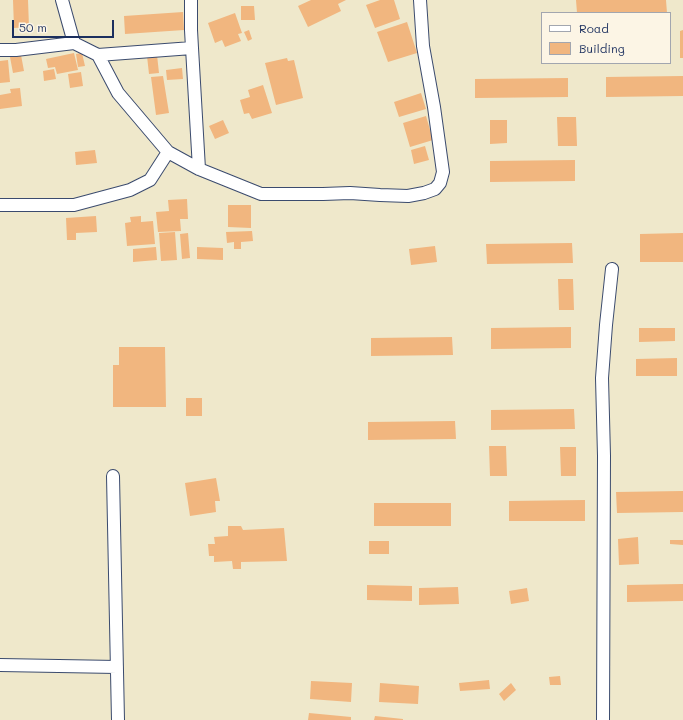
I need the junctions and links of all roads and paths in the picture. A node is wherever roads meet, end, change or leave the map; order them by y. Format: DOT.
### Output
graph roads {
  1 [pos="62,0"];
  2 [pos="191,0"];
  3 [pos="420,0"];
  4 [pos="74,43"];
  5 [pos="192,48"];
  6 [pos="0,50"];
  7 [pos="98,55"];
  8 [pos="168,152"];
  9 [pos="199,169"];
  10 [pos="0,206"];
  11 [pos="612,269"];
  12 [pos="113,476"];
  13 [pos="0,665"];
  14 [pos="117,668"];
  15 [pos="118,720"];
  16 [pos="602,720"];
  1 -- 4 [label="street"];
  2 -- 5 [label="street"];
  3 -- 9 [label="street"];
  4 -- 6 [label="street"];
  4 -- 7 [label="street"];
  5 -- 7 [label="street"];
  5 -- 9 [label="street"];
  7 -- 8 [label="street"];
  8 -- 9 [label="street"];
  8 -- 10 [label="street"];
  11 -- 16 [label="street"];
  12 -- 14 [label="street"];
  13 -- 14 [label="street"];
  14 -- 15 [label="street"];
}
